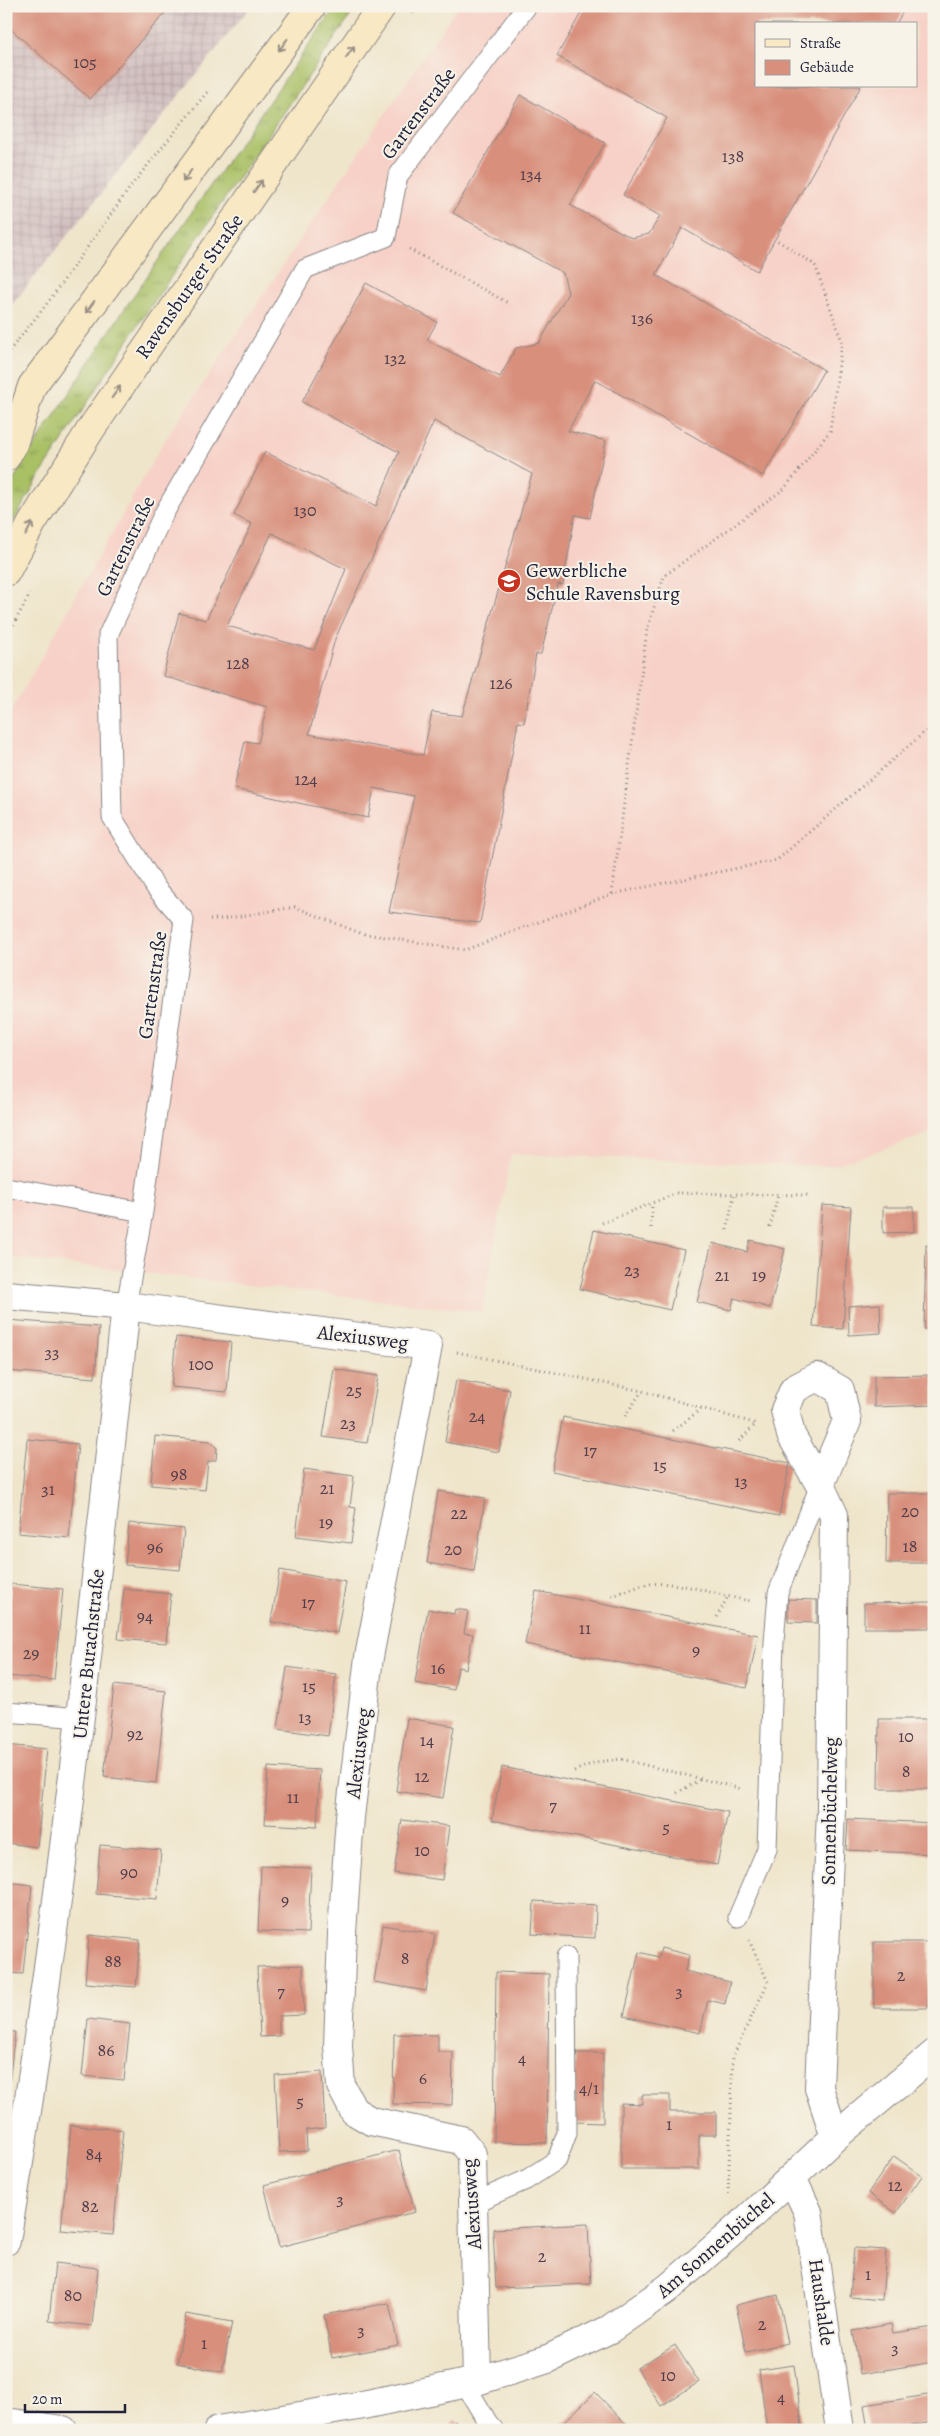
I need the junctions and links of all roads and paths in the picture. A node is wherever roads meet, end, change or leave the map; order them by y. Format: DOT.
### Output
graph roads {
  1 [pos="312,6"];
  2 [pos="382,6"];
  3 [pos="527,6"];
  4 [pos="208,90"];
  5 [pos="386,237"];
  6 [pos="775,239"];
  7 [pos="510,304"];
  8 [pos="6,355"];
  9 [pos="32,386"];
  10 [pos="6,407"];
  11 [pos="6,457"];
  12 [pos="6,572"];
  13 [pos="934,724"];
  14 [pos="612,894"];
  15 [pos="184,920"];
  16 [pos="6,1188"];
  17 [pos="734,1195"];
  18 [pos="778,1195"];
  19 [pos="808,1195"];
  20 [pos="652,1204"];
  21 [pos="143,1212"];
  22 [pos="602,1223"];
  23 [pos="770,1227"];
  24 [pos="651,1228"];
  25 [pos="728,1230"];
  26 [pos="6,1295"];
  27 [pos="126,1306"];
  28 [pos="428,1346"];
  29 [pos="642,1391"];
  30 [pos="702,1408"];
  31 [pos="624,1416"];
  32 [pos="757,1424"];
  33 [pos="673,1431"];
  34 [pos="791,1435"];
  35 [pos="739,1441"];
  36 [pos="820,1486"];
  37 [pos="612,1596"];
  38 [pos="727,1598"];
  39 [pos="777,1605"];
  40 [pos="717,1617"];
  41 [pos="6,1712"];
  42 [pos="81,1718"];
  43 [pos="574,1771"];
  44 [pos="701,1779"];
  45 [pos="677,1793"];
  46 [pos="769,1796"];
  47 [pos="738,1917"];
  48 [pos="566,1957"];
  49 [pos="934,2054"];
  50 [pos="17,2118"];
  51 [pos="835,2137"];
  52 [pos="792,2178"];
  53 [pos="473,2203"];
  54 [pos="744,2222"];
  55 [pos="6,2241"];
  56 [pos="471,2383"];
  57 [pos="6,2422"];
  58 [pos="63,2430"];
  59 [pos="218,2430"];
  60 [pos="494,2430"];
  61 [pos="840,2430"];
  1 -- 9 [label="main road, one-way"];
  12 -- 2 [label="main road, Ravensburger Straße, one-way"];
  3 -- 5 [label="lane, Gartenstraße"];
  4 -- 8 [label="path"];
  5 -- 7 [label="path"];
  5 -- 15 [label="lane, Gartenstraße"];
  6 -- 14 [label="path"];
  9 -- 10 [label="main road"];
  9 -- 11 [label="main road"];
  13 -- 14 [label="path"];
  14 -- 15 [label="path"];
  15 -- 21 [label="lane, Gartenstraße"];
  16 -- 21 [label="lane"];
  17 -- 18 [label="path"];
  17 -- 20 [label="path"];
  17 -- 25 [label="path"];
  18 -- 19 [label="path"];
  18 -- 23 [label="path"];
  20 -- 22 [label="path"];
  20 -- 24 [label="path"];
  21 -- 27 [label="lane, Gartenstraße"];
  26 -- 27 [label="street"];
  27 -- 28 [label="street, Alexiusweg"];
  27 -- 42 [label="street, Untere Burachstraße"];
  28 -- 29 [label="path"];
  28 -- 53 [label="street, Alexiusweg"];
  29 -- 30 [label="path"];
  29 -- 31 [label="path"];
  30 -- 32 [label="path"];
  30 -- 33 [label="path"];
  32 -- 34 [label="path"];
  32 -- 35 [label="path"];
  34 -- 36 [label="street, Sonnenbüchelweg"];
  34 -- 36 [label="street, Sonnenbüchelweg"];
  36 -- 39 [label="lane, Sonnenbüchelweg"];
  36 -- 51 [label="street, Sonnenbüchelweg"];
  37 -- 38 [label="path"];
  38 -- 39 [label="path"];
  38 -- 40 [label="path"];
  39 -- 46 [label="lane, Sonnenbüchelweg"];
  41 -- 42 [label="lane"];
  42 -- 50 [label="street, Untere Burachstraße"];
  43 -- 44 [label="path"];
  44 -- 45 [label="path"];
  44 -- 46 [label="path"];
  46 -- 47 [label="lane, Sonnenbüchelweg"];
  47 -- 54 [label="path"];
  48 -- 53 [label="lane"];
  49 -- 51 [label="street, Am Sonnenbüchel"];
  50 -- 55 [label="street, Untere Burachstraße"];
  51 -- 52 [label="street, Am Sonnenbüchel"];
  52 -- 54 [label="street, Am Sonnenbüchel"];
  52 -- 61 [label="street, Haushalde"];
  53 -- 56 [label="street, Alexiusweg"];
  54 -- 56 [label="street, Am Sonnenbüchel"];
  56 -- 59 [label="street, Am Sonnenbüchel"];
  56 -- 60 [label="lane"];
  57 -- 58 [label="street"];
}
